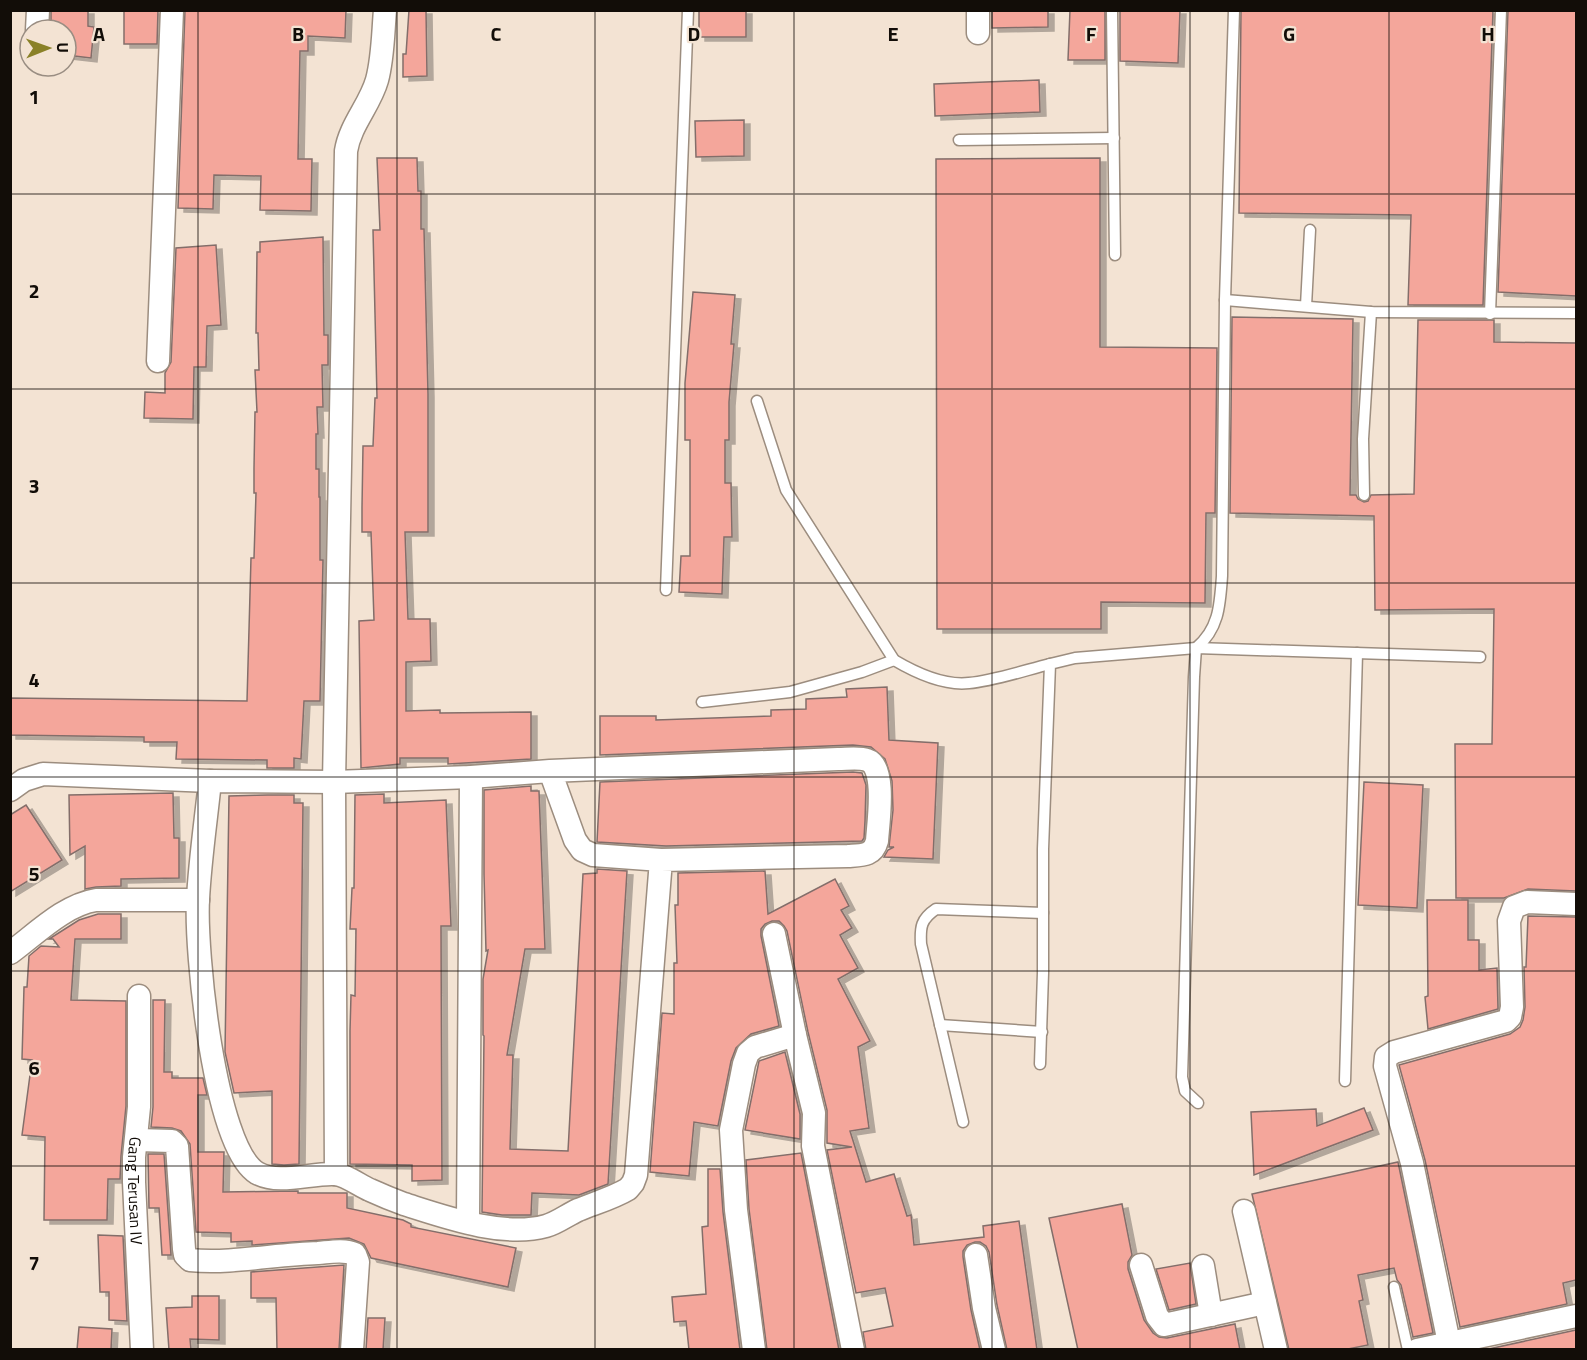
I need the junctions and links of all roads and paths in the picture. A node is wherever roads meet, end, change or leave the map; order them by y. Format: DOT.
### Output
graph roads {
  1 [pos="172,10"];
  2 [pos="385,10"];
  3 [pos="688,10"];
  4 [pos="1112,10"];
  5 [pos="1234,10"];
  6 [pos="1501,10"];
  7 [pos="1114,138"];
  8 [pos="959,140"];
  9 [pos="1310,230"];
  10 [pos="1115,255"];
  11 [pos="1225,300"];
  12 [pos="1306,306"];
  13 [pos="1371,312"];
  14 [pos="1576,313"];
  15 [pos="1490,314"];
  16 [pos="158,362"];
  17 [pos="757,401"];
  18 [pos="1364,495"];
  19 [pos="666,590"];
  20 [pos="1196,648"];
  21 [pos="1357,653"];
  22 [pos="1480,657"];
  23 [pos="894,660"];
  24 [pos="1050,664"];
  25 [pos="702,702"];
  26 [pos="550,771"];
  27 [pos="471,777"];
  28 [pos="210,781"];
  29 [pos="334,782"];
  30 [pos="10,790"];
  31 [pos="661,860"];
  32 [pos="198,900"];
  33 [pos="1576,904"];
  34 [pos="1042,913"];
  35 [pos="774,934"];
  36 [pos="10,953"];
  37 [pos="139,996"];
  38 [pos="940,1025"];
  39 [pos="1041,1032"];
  40 [pos="795,1035"];
  41 [pos="1040,1064"];
  42 [pos="1345,1081"];
  43 [pos="1198,1103"];
  44 [pos="963,1122"];
  45 [pos="137,1140"];
  46 [pos="336,1174"];
  47 [pos="1244,1211"];
  48 [pos="468,1221"];
  49 [pos="976,1255"];
  50 [pos="1141,1265"];
  51 [pos="1203,1266"];
  52 [pos="1394,1287"];
  53 [pos="1265,1304"];
  54 [pos="1211,1315"];
  55 [pos="1576,1316"];
  56 [pos="1449,1343"];
  57 [pos="142,1350"];
  58 [pos="352,1350"];
  59 [pos="754,1350"];
  60 [pos="853,1350"];
  61 [pos="994,1350"];
  62 [pos="1276,1350"];
  63 [pos="1407,1350"];
  64 [pos="1416,1350"];
  1 -- 16 [label="street"];
  2 -- 29 [label="street"];
  3 -- 19 [label="lane"];
  4 -- 7 [label="lane"];
  5 -- 11 [label="lane"];
  6 -- 15 [label="lane"];
  7 -- 8 [label="lane"];
  7 -- 10 [label="lane"];
  9 -- 12 [label="lane"];
  11 -- 12 [label="lane"];
  11 -- 20 [label="lane"];
  12 -- 13 [label="lane"];
  13 -- 15 [label="lane"];
  13 -- 18 [label="lane"];
  14 -- 15 [label="lane"];
  17 -- 23 [label="lane"];
  20 -- 21 [label="lane"];
  20 -- 24 [label="lane"];
  20 -- 43 [label="lane"];
  21 -- 22 [label="lane"];
  21 -- 42 [label="lane"];
  23 -- 24 [label="lane"];
  23 -- 25 [label="lane"];
  24 -- 34 [label="lane"];
  26 -- 27 [label="street"];
  26 -- 31 [label="street"];
  26 -- 31 [label="street"];
  27 -- 29 [label="street"];
  27 -- 48 [label="street"];
  28 -- 29 [label="street"];
  28 -- 30 [label="street"];
  28 -- 32 [label="street"];
  29 -- 46 [label="street"];
  31 -- 48 [label="street"];
  32 -- 36 [label="street"];
  32 -- 46 [label="street"];
  33 -- 56 [label="street"];
  34 -- 38 [label="lane"];
  34 -- 39 [label="lane"];
  35 -- 40 [label="street"];
  37 -- 45 [label="street, Gang Terusan IV"];
  38 -- 39 [label="lane"];
  38 -- 44 [label="lane"];
  39 -- 41 [label="lane"];
  40 -- 59 [label="street"];
  40 -- 60 [label="street"];
  45 -- 57 [label="street, Gang Terusan IV"];
  45 -- 58 [label="street"];
  46 -- 48 [label="street"];
  47 -- 53 [label="street"];
  49 -- 61 [label="street"];
  50 -- 54 [label="street"];
  51 -- 54 [label="street"];
  52 -- 63 [label="lane"];
  53 -- 54 [label="street"];
  53 -- 62 [label="street"];
  55 -- 56 [label="street"];
  56 -- 64 [label="street"];
}
